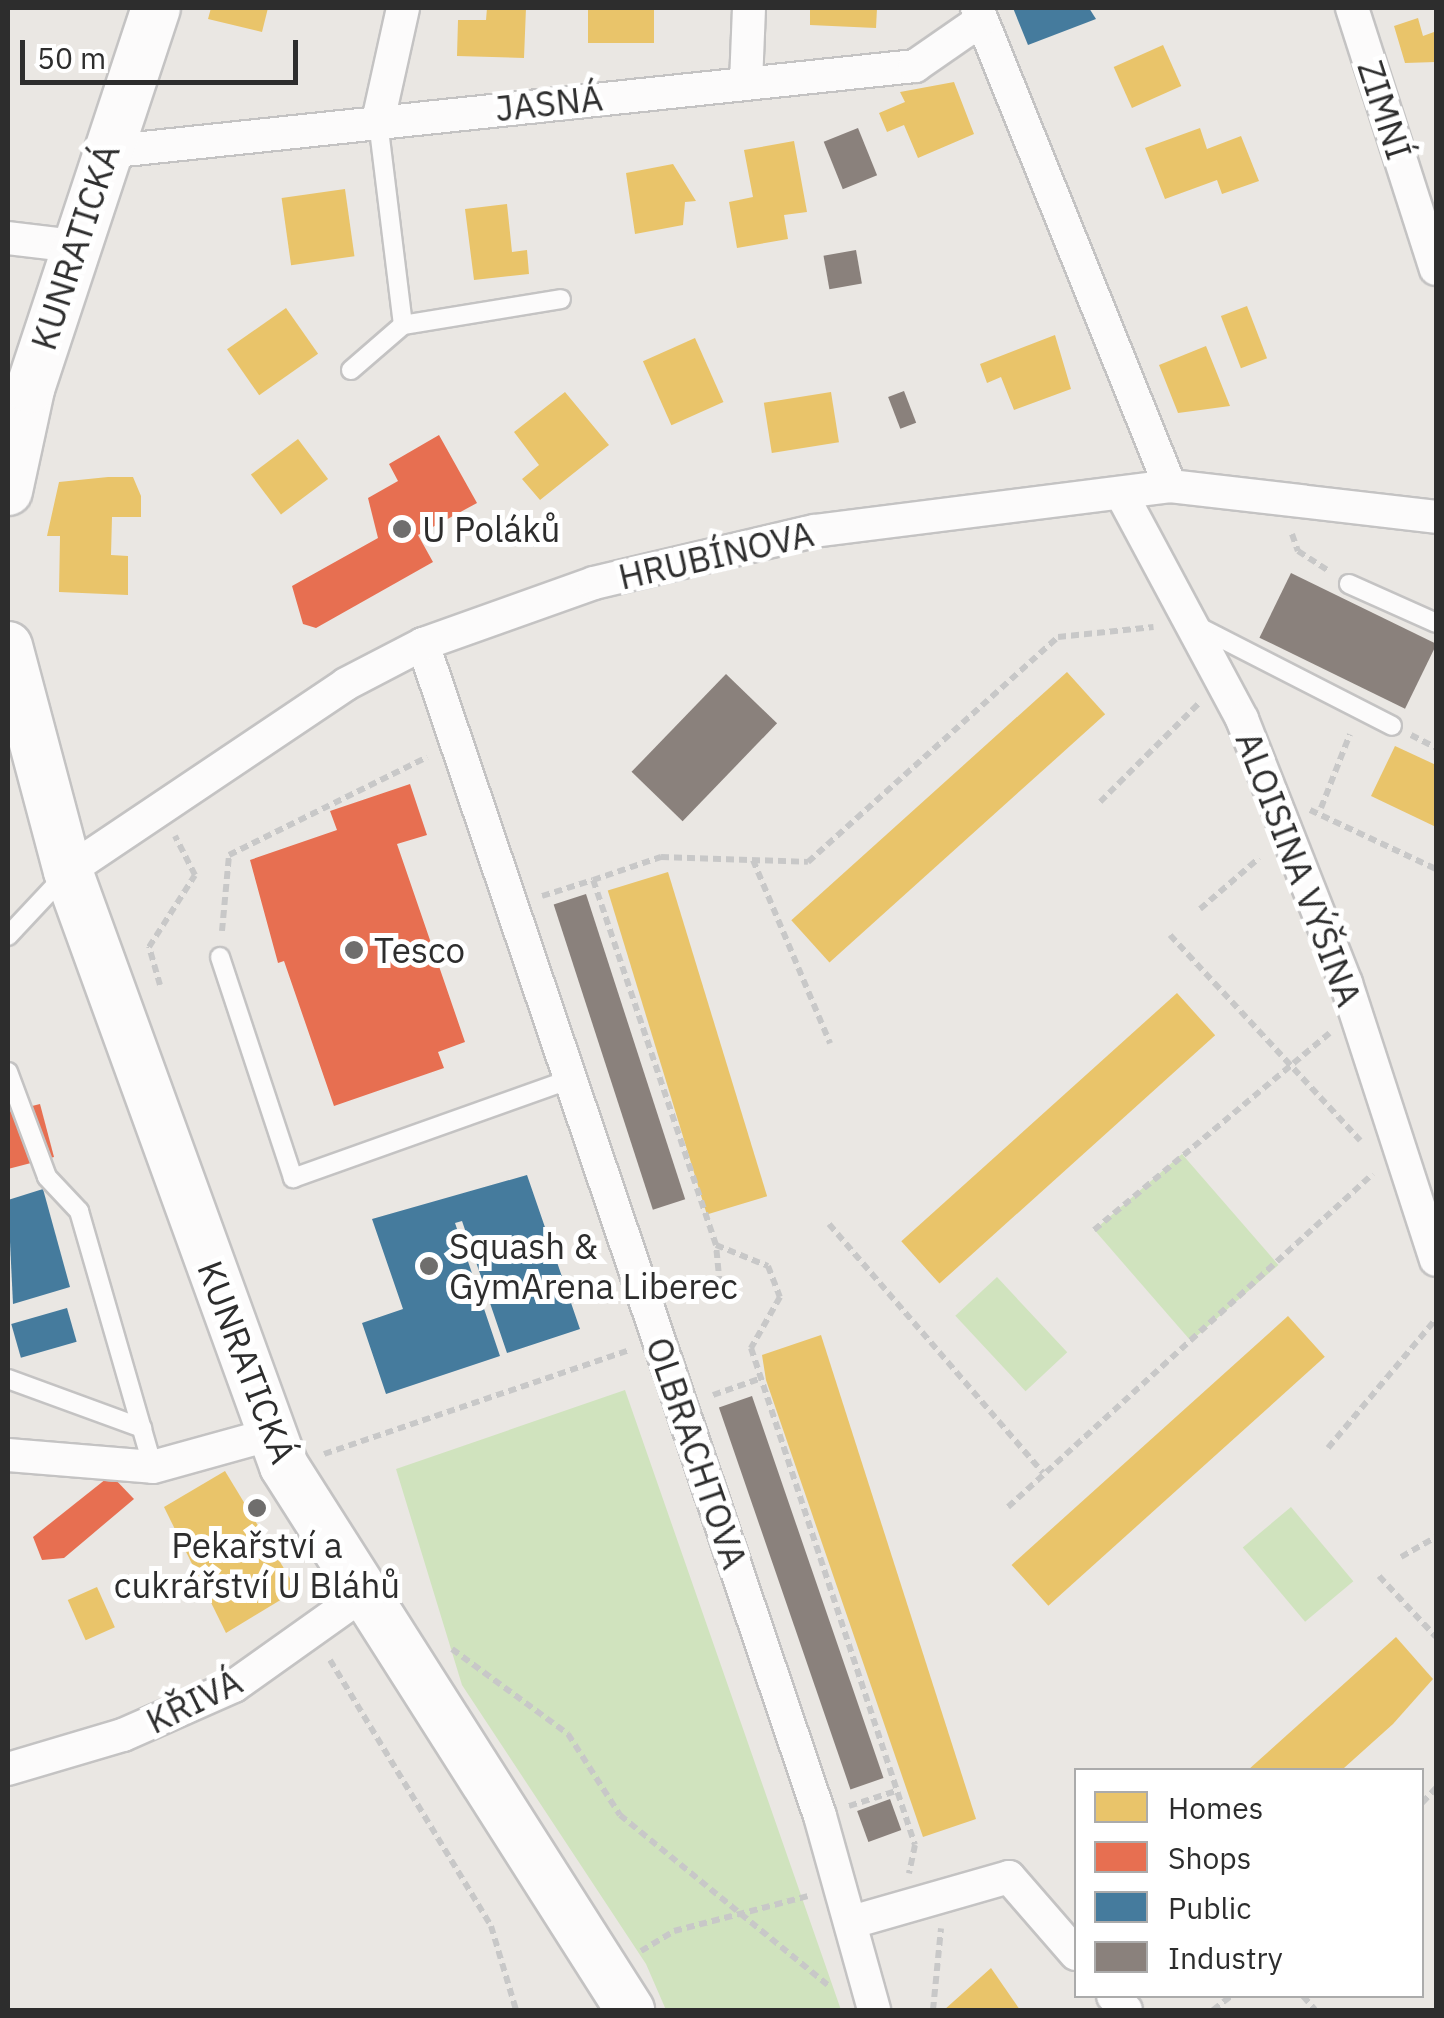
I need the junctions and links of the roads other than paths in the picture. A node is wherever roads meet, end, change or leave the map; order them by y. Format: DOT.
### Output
graph roads {
  1 [pos="156,8"];
  2 [pos="403,8"];
  3 [pos="749,8"];
  4 [pos="1352,8"];
  5 [pos="978,14"];
  6 [pos="746,84"];
  7 [pos="378,121"];
  8 [pos="106,152"];
  9 [pos="8,238"];
  10 [pos="75,246"];
  11 [pos="1436,269"];
  12 [pos="560,298"];
  13 [pos="403,326"];
  14 [pos="351,370"];
  15 [pos="1170,486"];
  16 [pos="8,491"];
  17 [pos="1122,495"];
  18 [pos="1436,517"];
  19 [pos="1349,584"];
  20 [pos="1190,623"];
  21 [pos="1436,623"];
  22 [pos="423,644"];
  23 [pos="8,646"];
  24 [pos="1392,726"];
  25 [pos="68,871"];
  26 [pos="8,936"];
  27 [pos="220,957"];
  28 [pos="8,1072"];
  29 [pos="568,1080"];
  30 [pos="1436,1260"];
  31 [pos="8,1379"];
  32 [pos="142,1428"];
  33 [pos="278,1450"];
  34 [pos="8,1455"];
  35 [pos="154,1467"];
  36 [pos="362,1595"];
  37 [pos="8,1768"];
  38 [pos="848,1908"];
  39 [pos="1074,1952"];
  40 [pos="620,1990"];
  41 [pos="874,2010"];
  1 -- 8 [label="street, KUNRATICKÁ"];
  2 -- 7 [label="street"];
  3 -- 6 [label="street"];
  4 -- 11 [label="street, ZIMNÍ"];
  5 -- 6 [label="street, JASNÁ"];
  5 -- 15 [label="street"];
  6 -- 7 [label="street, JASNÁ"];
  7 -- 8 [label="street, JASNÁ"];
  7 -- 13 [label="lane"];
  8 -- 10 [label="street, KUNRATICKÁ"];
  9 -- 10 [label="street"];
  10 -- 16 [label="street, KUNRATICKÁ"];
  12 -- 13 [label="lane"];
  13 -- 14 [label="lane"];
  15 -- 17 [label="street, HRUBÍNOVA"];
  15 -- 18 [label="street, HRUBÍNOVA"];
  17 -- 20 [label="street, ALOISINA VÝŠINA"];
  17 -- 22 [label="street, HRUBÍNOVA"];
  19 -- 21 [label="lane"];
  20 -- 24 [label="lane"];
  20 -- 30 [label="street, ALOISINA VÝŠINA"];
  22 -- 25 [label="street, HRUBÍNOVA"];
  22 -- 29 [label="street, OLBRACHTOVA"];
  23 -- 25 [label="street, KUNRATICKÁ"];
  25 -- 26 [label="lane"];
  25 -- 33 [label="street, KUNRATICKÁ"];
  27 -- 29 [label="lane"];
  28 -- 32 [label="lane"];
  29 -- 38 [label="street, OLBRACHTOVA"];
  31 -- 32 [label="lane"];
  32 -- 35 [label="lane"];
  33 -- 35 [label="street"];
  33 -- 36 [label="street, KUNRATICKÁ"];
  34 -- 35 [label="street"];
  36 -- 37 [label="street, KŘIVÁ"];
  36 -- 40 [label="street, KUNRATICKÁ"];
  38 -- 39 [label="street"];
  38 -- 41 [label="street, OLBRACHTOVA"];
}
